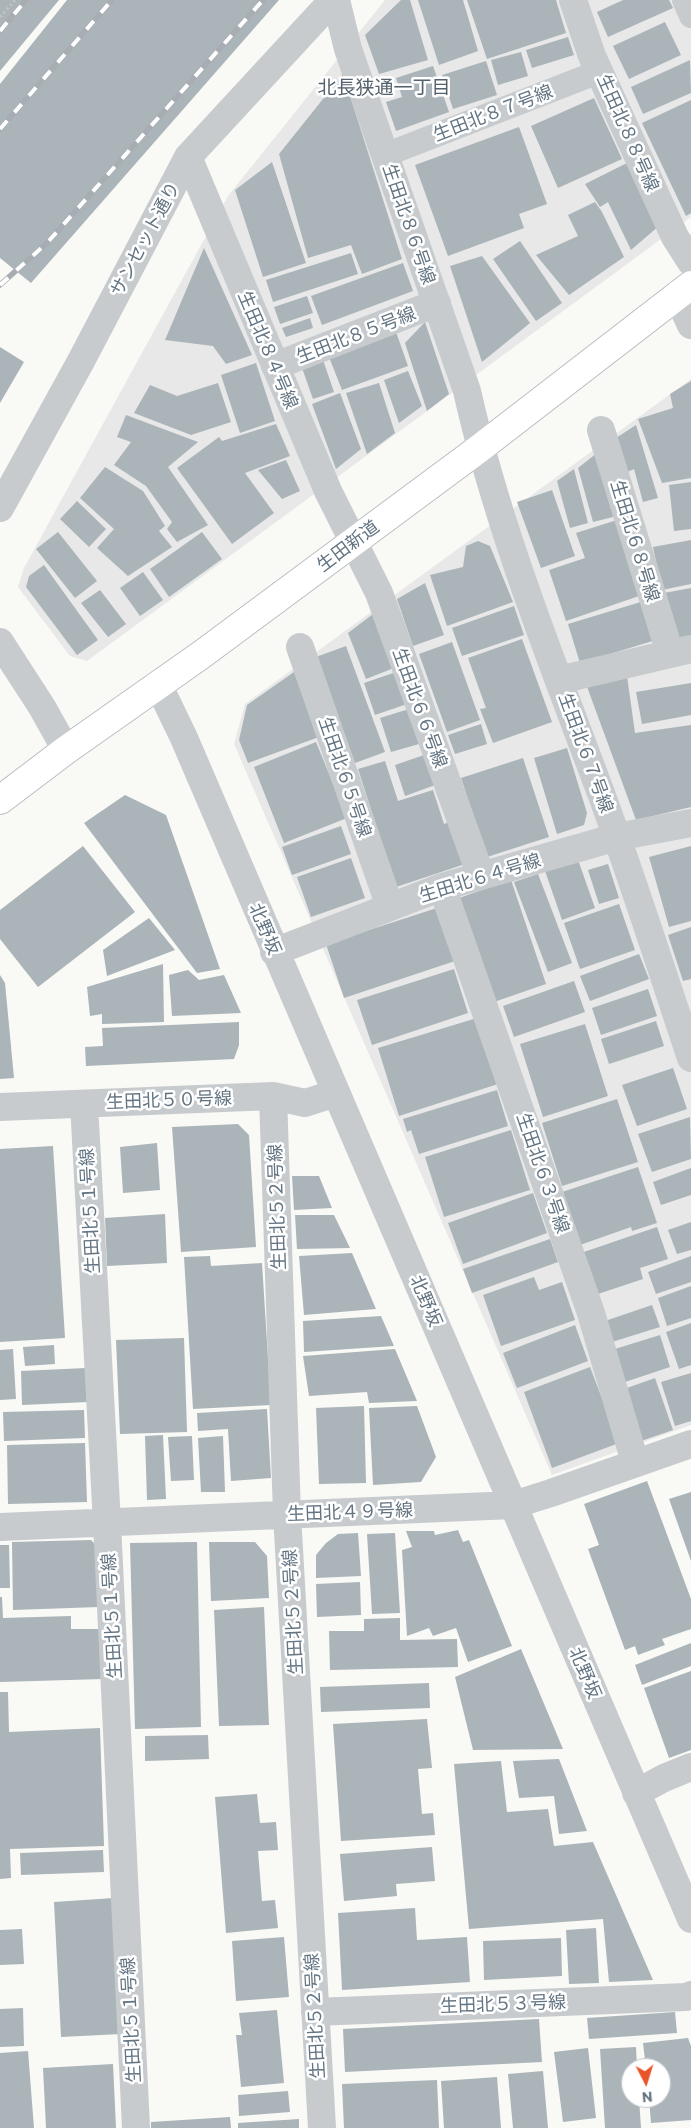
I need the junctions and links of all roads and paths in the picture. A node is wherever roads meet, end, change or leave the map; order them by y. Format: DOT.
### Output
graph roads {
  1 [pos="15,0"];
  2 [pos="334,0"];
  3 [pos="684,0"];
  4 [pos="579,2"];
  5 [pos="691,16"];
  6 [pos="0,17"];
  7 [pos="601,71"];
  8 [pos="385,155"];
  9 [pos="188,157"];
  10 [pos="691,262"];
  11 [pos="684,290"];
  12 [pos="437,303"];
  13 [pos="691,325"];
  14 [pos="275,366"];
  15 [pos="601,430"];
  16 [pos="480,448"];
  17 [pos="0,508"];
  18 [pos="352,542"];
  19 [pos="0,642"];
  20 [pos="300,647"];
  21 [pos="680,651"];
  22 [pos="559,680"];
  23 [pos="158,684"];
  24 [pos="66,750"];
  25 [pos="0,800"];
  26 [pos="691,823"];
  27 [pos="617,837"];
  28 [pos="481,876"];
  29 [pos="442,887"];
  30 [pos="390,907"];
  31 [pos="274,952"];
  32 [pos="691,1058"];
  33 [pos="336,1093"];
  34 [pos="273,1096"];
  35 [pos="84,1104"];
  36 [pos="0,1107"];
  37 [pos="691,1444"];
  38 [pos="635,1462"];
  39 [pos="513,1504"];
  40 [pos="287,1514"];
  41 [pos="107,1523"];
  42 [pos="0,1527"];
  43 [pos="691,1767"];
  44 [pos="636,1793"];
  45 [pos="691,1919"];
  46 [pos="691,1994"];
  47 [pos="315,2012"];
  48 [pos="136,2128"];
  49 [pos="322,2128"];
  1 -- 6 [label="path"];
  2 -- 8 [label="street, 生田北８６号線"];
  2 -- 9 [label="street, サンセット通り"];
  3 -- 5 [label="lane"];
  4 -- 7 [label="street, 生田北８８号線"];
  7 -- 8 [label="lane, 生田北８７号線"];
  7 -- 10 [label="street, 生田北８８号線"];
  8 -- 12 [label="street, 生田北８６号線"];
  9 -- 14 [label="street, 生田北８４号線"];
  9 -- 17 [label="street, サンセット通り"];
  11 -- 13 [label="street"];
  11 -- 16 [label="street, 生田新道"];
  12 -- 14 [label="street, 生田北８５号線"];
  12 -- 16 [label="street, 生田北８６号線"];
  14 -- 18 [label="street, 生田北８４号線"];
  15 -- 21 [label="street, 生田北６８号線"];
  16 -- 18 [label="street, 生田新道"];
  16 -- 22 [label="street, 生田北６７号線"];
  18 -- 23 [label="street, 生田新道"];
  18 -- 28 [label="street, 生田北６６号線"];
  19 -- 24 [label="street"];
  20 -- 30 [label="street, 生田北６５号線"];
  21 -- 22 [label="street"];
  22 -- 27 [label="street, 生田北６７号線"];
  23 -- 24 [label="street, 生田新道"];
  23 -- 31 [label="street, 北野坂"];
  24 -- 25 [label="street, 生田新道"];
  26 -- 27 [label="street, 生田北６４号線"];
  27 -- 28 [label="street, 生田北６４号線"];
  27 -- 32 [label="street, 生田北６７号線"];
  28 -- 29 [label="street, 生田北６４号線"];
  29 -- 30 [label="street, 生田北６４号線"];
  29 -- 38 [label="street, 生田北６３号線"];
  30 -- 31 [label="street, 生田北６４号線"];
  31 -- 33 [label="street, 北野坂"];
  33 -- 34 [label="street, 生田北５０号線"];
  33 -- 39 [label="street, 北野坂"];
  34 -- 35 [label="street, 生田北５０号線"];
  34 -- 40 [label="street, 生田北５２号線"];
  35 -- 36 [label="street, 生田北５０号線"];
  35 -- 41 [label="street, 生田北５１号線"];
  37 -- 38 [label="street, 生田北４９号線"];
  38 -- 39 [label="street, 生田北４９号線"];
  39 -- 40 [label="street, 生田北４９号線"];
  39 -- 44 [label="street, 北野坂"];
  40 -- 41 [label="street, 生田北４９号線"];
  40 -- 47 [label="street, 生田北５２号線"];
  41 -- 42 [label="street, 生田北４９号線"];
  41 -- 48 [label="street, 生田北５１号線"];
  43 -- 44 [label="street"];
  44 -- 45 [label="street, 北野坂"];
  46 -- 47 [label="street, 生田北５３号線"];
  47 -- 49 [label="street, 生田北５２号線"];
}
